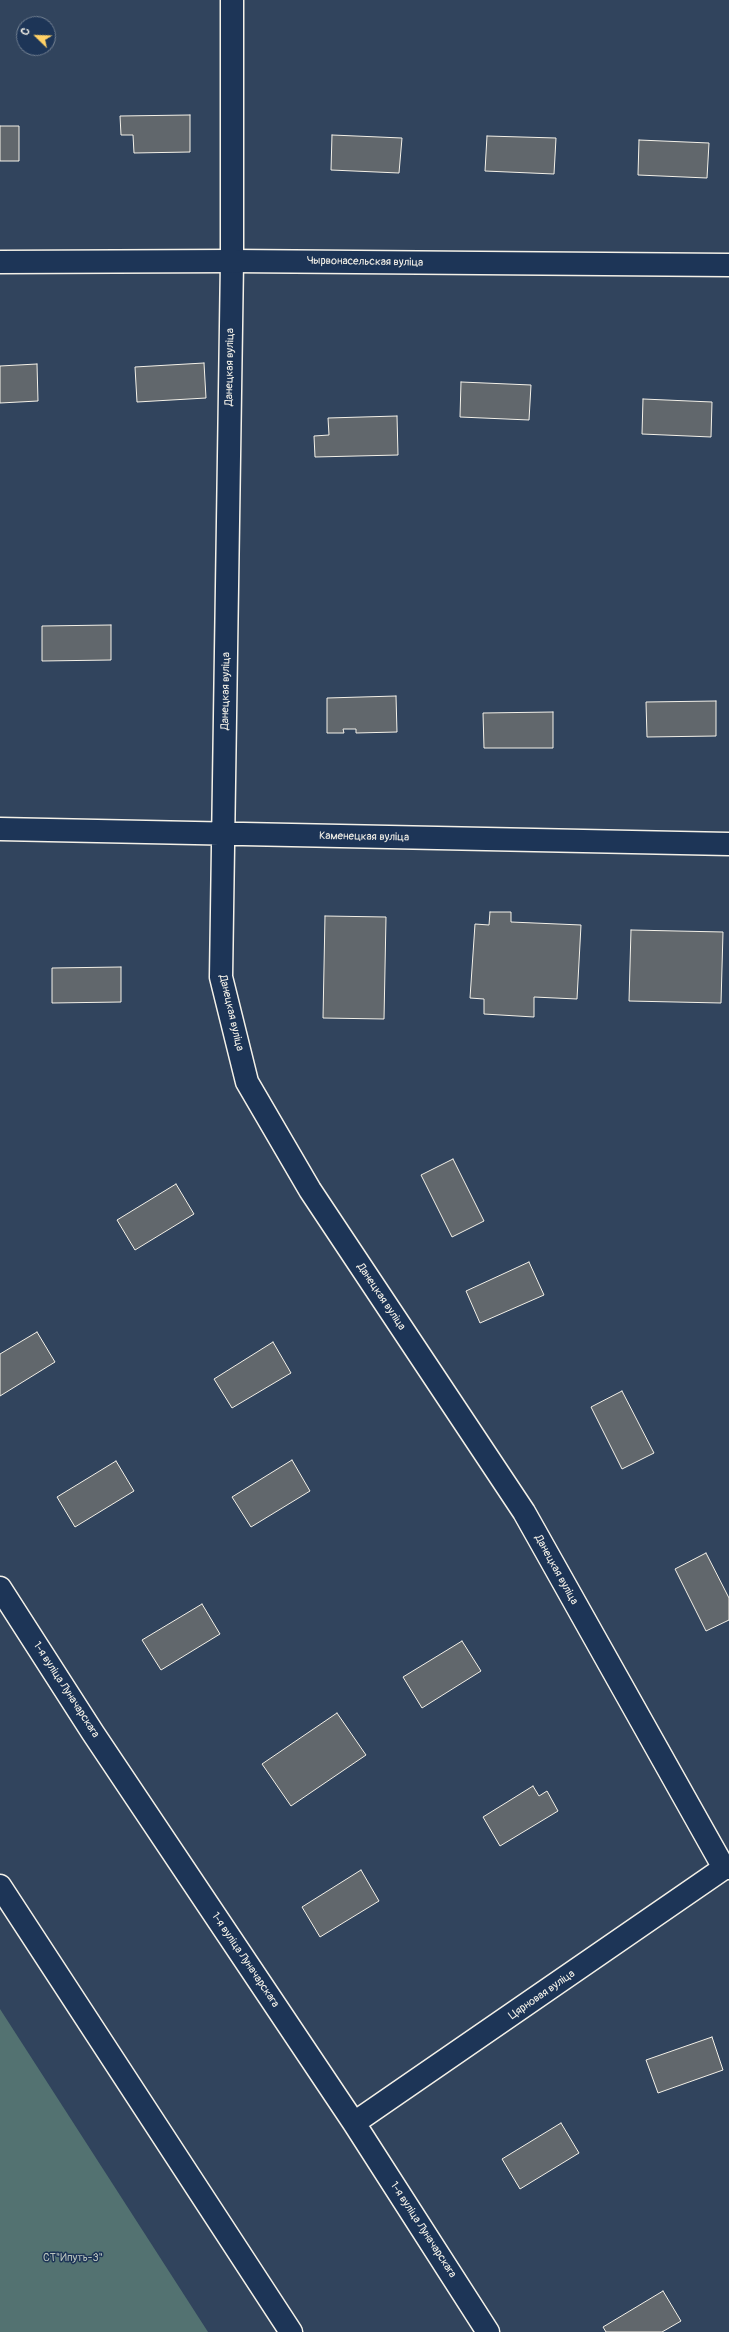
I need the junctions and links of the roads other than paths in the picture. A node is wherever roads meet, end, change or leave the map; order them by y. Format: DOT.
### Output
graph roads {
  1 [pos="232,0"];
  2 [pos="232,261"];
  3 [pos="0,262"];
  4 [pos="729,265"];
  5 [pos="0,829"];
  6 [pos="224,834"];
  7 [pos="729,844"];
  8 [pos="0,1588"];
  9 [pos="727,1868"];
  10 [pos="0,1886"];
  11 [pos="354,2123"];
  12 [pos="291,2332"];
  13 [pos="488,2332"];
  1 -- 2 [label="street, Данецкая вуліца"];
  2 -- 3 [label="street, Чырвонасельская вуліца"];
  2 -- 4 [label="street, Чырвонасельская вуліца"];
  2 -- 6 [label="street, Данецкая вуліца"];
  5 -- 6 [label="street, Каменецкая вуліца"];
  6 -- 7 [label="street, Каменецкая вуліца"];
  6 -- 9 [label="street, Данецкая вуліца"];
  8 -- 11 [label="street, 1-я вуліца Луначарскага"];
  9 -- 11 [label="street, Цярновая вуліца"];
  10 -- 12 [label="street"];
  11 -- 13 [label="street, 1-я вуліца Луначарскага"];
}
